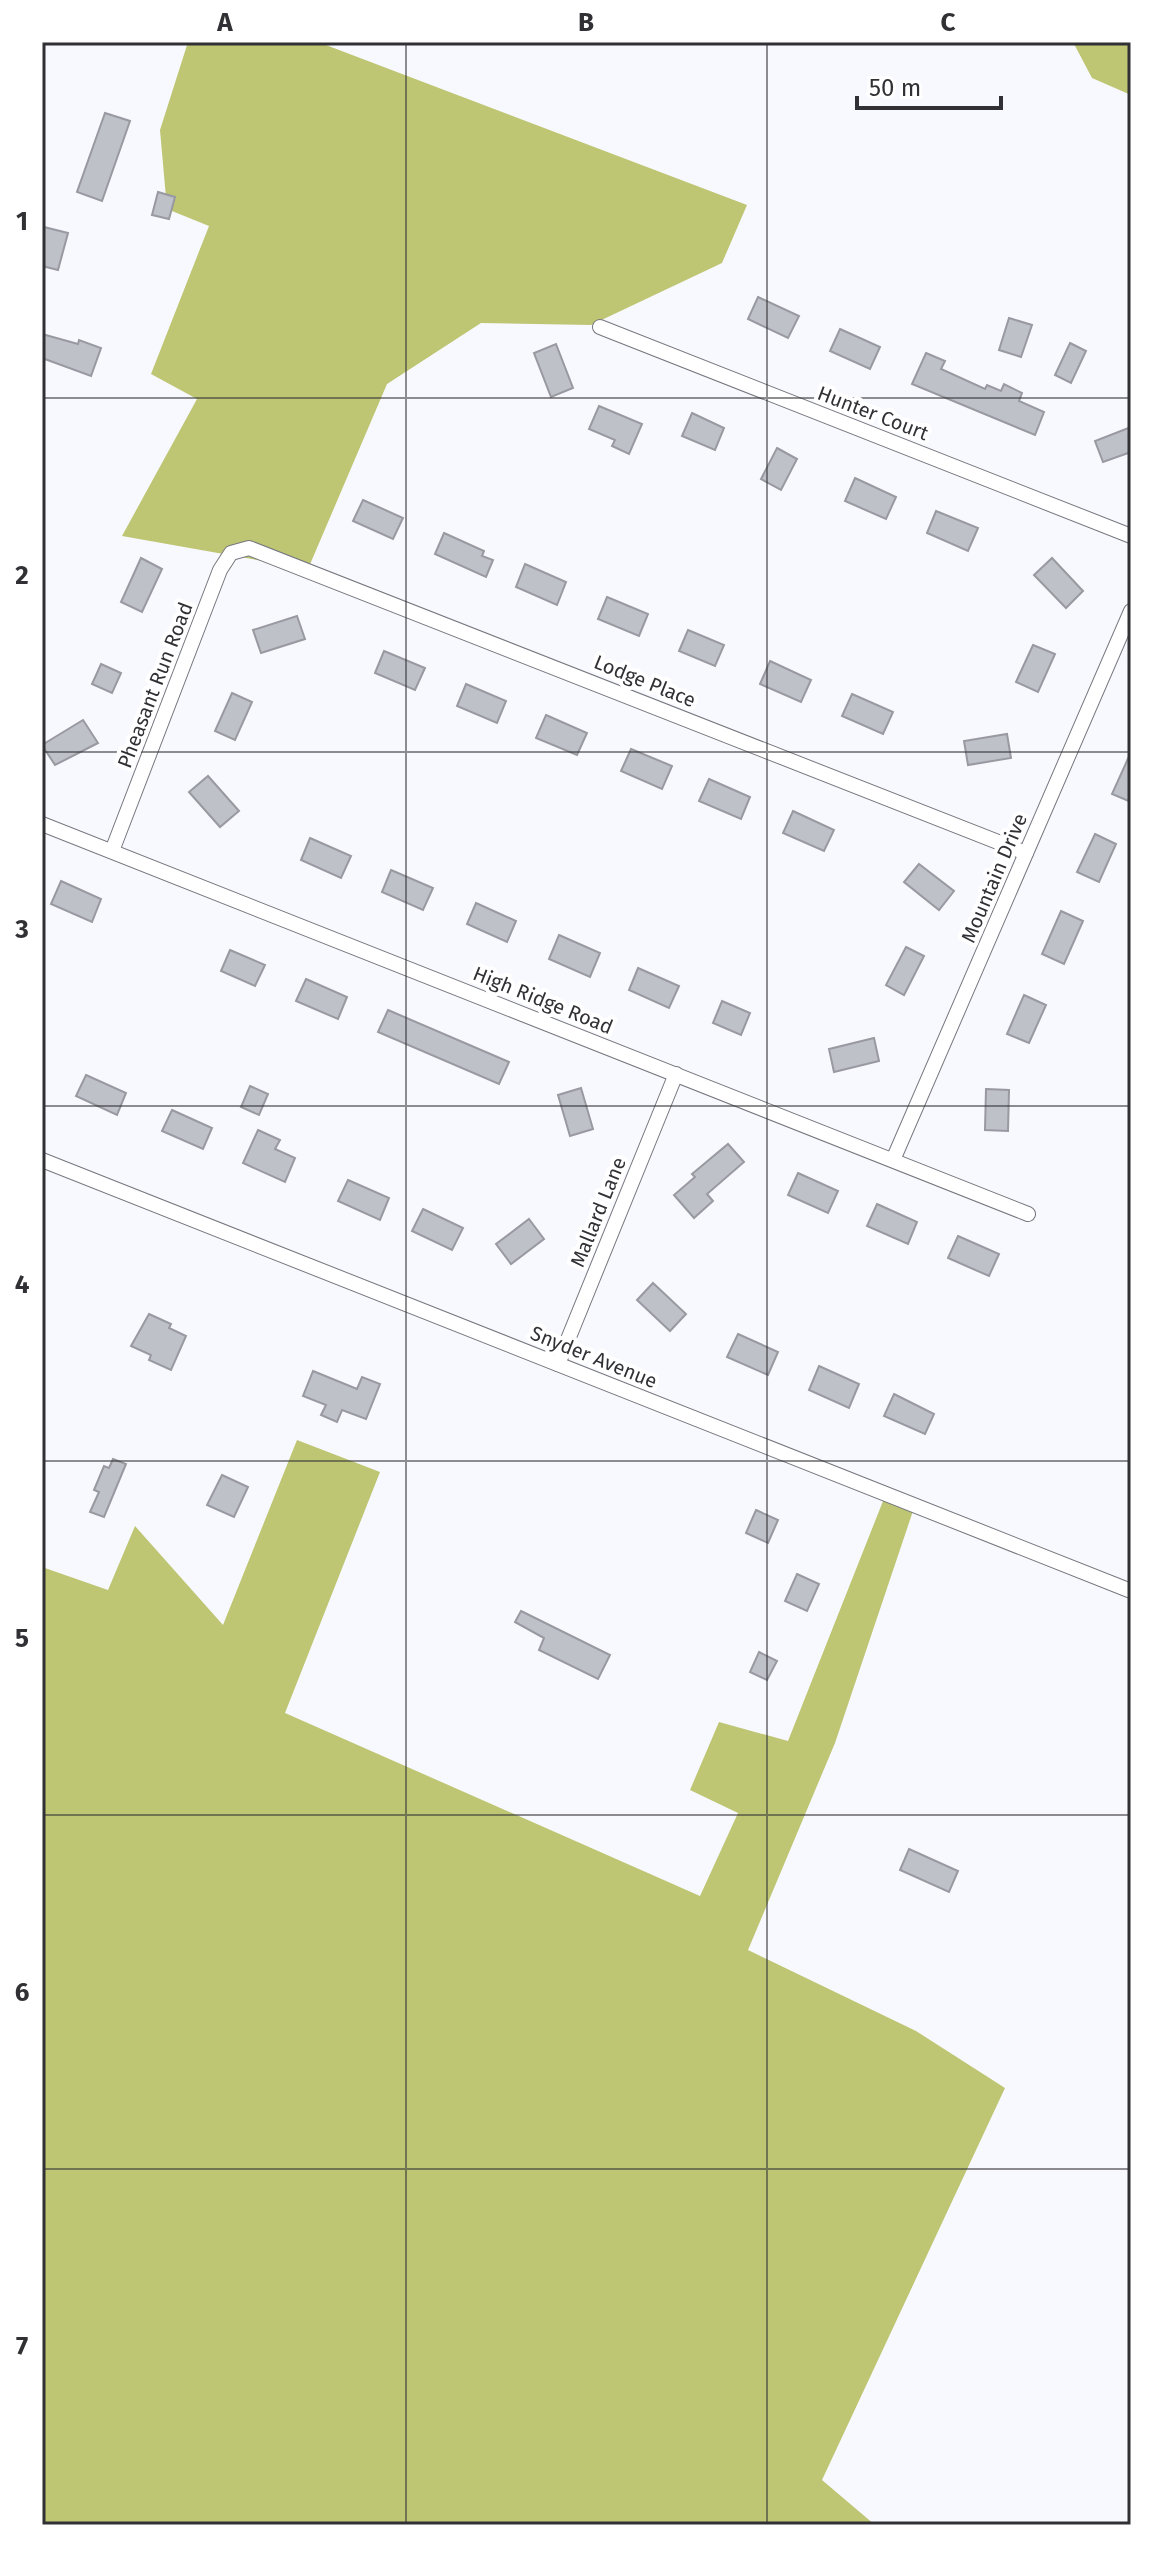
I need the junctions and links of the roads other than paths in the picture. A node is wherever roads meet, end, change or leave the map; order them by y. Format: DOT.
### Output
graph roads {
  1 [pos="600,327"];
  2 [pos="1131,536"];
  3 [pos="249,548"];
  4 [pos="1131,611"];
  5 [pos="42,824"];
  6 [pos="112,851"];
  7 [pos="1026,853"];
  8 [pos="676,1074"];
  9 [pos="42,1160"];
  10 [pos="893,1160"];
  11 [pos="1028,1214"];
  12 [pos="558,1364"];
  13 [pos="1131,1591"];
  1 -- 2 [label="street, Hunter Court"];
  3 -- 6 [label="street, Pheasant Run Road"];
  3 -- 7 [label="street, Lodge Place"];
  4 -- 7 [label="street, Mountain Drive"];
  5 -- 6 [label="street, High Ridge Road"];
  6 -- 8 [label="street, High Ridge Road"];
  7 -- 10 [label="street, Mountain Drive"];
  8 -- 10 [label="street, High Ridge Road"];
  8 -- 12 [label="street, Mallard Lane"];
  9 -- 12 [label="street, Snyder Avenue"];
  10 -- 11 [label="street, High Ridge Road"];
  12 -- 13 [label="street, Snyder Avenue"];
}
